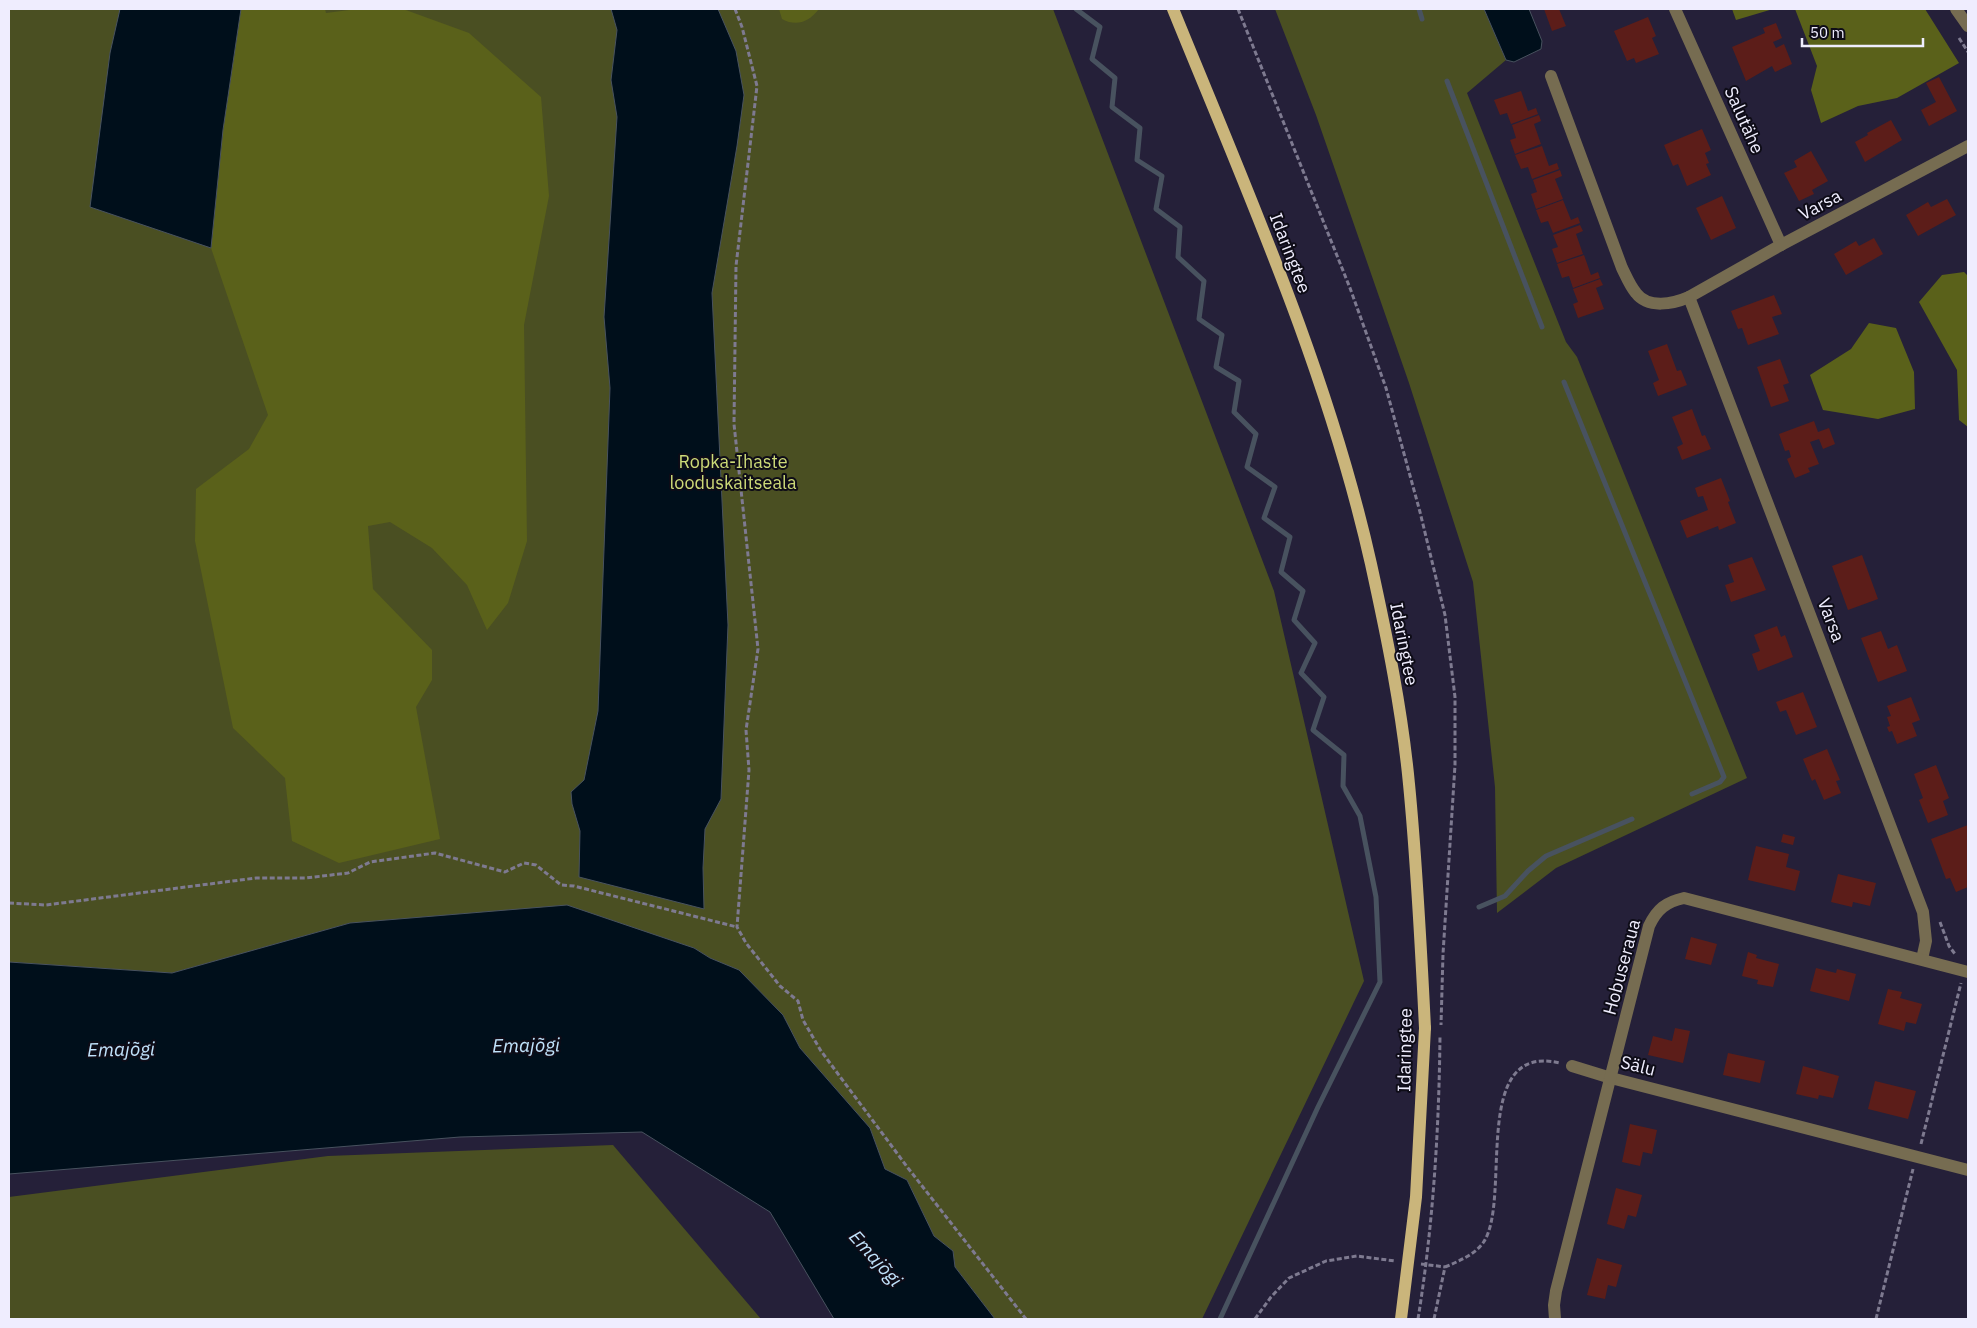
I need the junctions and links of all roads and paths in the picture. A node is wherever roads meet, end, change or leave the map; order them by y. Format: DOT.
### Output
graph roads {
  1 [pos="735,9"];
  2 [pos="1173,9"];
  3 [pos="1238,9"];
  4 [pos="1675,9"];
  5 [pos="1956,9"];
  6 [pos="1968,26"];
  7 [pos="1550,76"];
  8 [pos="1968,146"];
  9 [pos="1781,245"];
  10 [pos="1689,297"];
  11 [pos="9,903"];
  12 [pos="1938,918"];
  13 [pos="736,926"];
  14 [pos="1922,959"];
  15 [pos="1966,971"];
  16 [pos="1952,982"];
  17 [pos="1968,986"];
  18 [pos="1441,1029"];
  19 [pos="1572,1066"];
  20 [pos="1610,1078"];
  21 [pos="1968,1170"];
  22 [pos="1396,1261"];
  23 [pos="1416,1264"];
  24 [pos="1445,1268"];
  25 [pos="1026,1319"];
  26 [pos="1255,1319"];
  27 [pos="1401,1319"];
  28 [pos="1434,1319"];
  29 [pos="1555,1319"];
  1 -- 13 [label="path"];
  2 -- 27 [label="main road, Idaringtee, bridge"];
  3 -- 18 [label="path"];
  4 -- 9 [label="street, Salutähe"];
  5 -- 6 [label="street"];
  7 -- 10 [label="street, Varsa"];
  8 -- 9 [label="street, Varsa"];
  9 -- 10 [label="street, Varsa"];
  10 -- 14 [label="street, Varsa"];
  11 -- 13 [label="path"];
  12 -- 15 [label="path"];
  13 -- 25 [label="path"];
  14 -- 15 [label="street, Hobuseraua"];
  14 -- 20 [label="street, Hobuseraua"];
  16 -- 17 [label="path"];
  19 -- 20 [label="street, Sälu"];
  19 -- 24 [label="path"];
  20 -- 21 [label="street, Sälu"];
  20 -- 29 [label="street, Hobuseraua"];
  22 -- 26 [label="path"];
  23 -- 24 [label="path"];
  24 -- 28 [label="path"];
}
